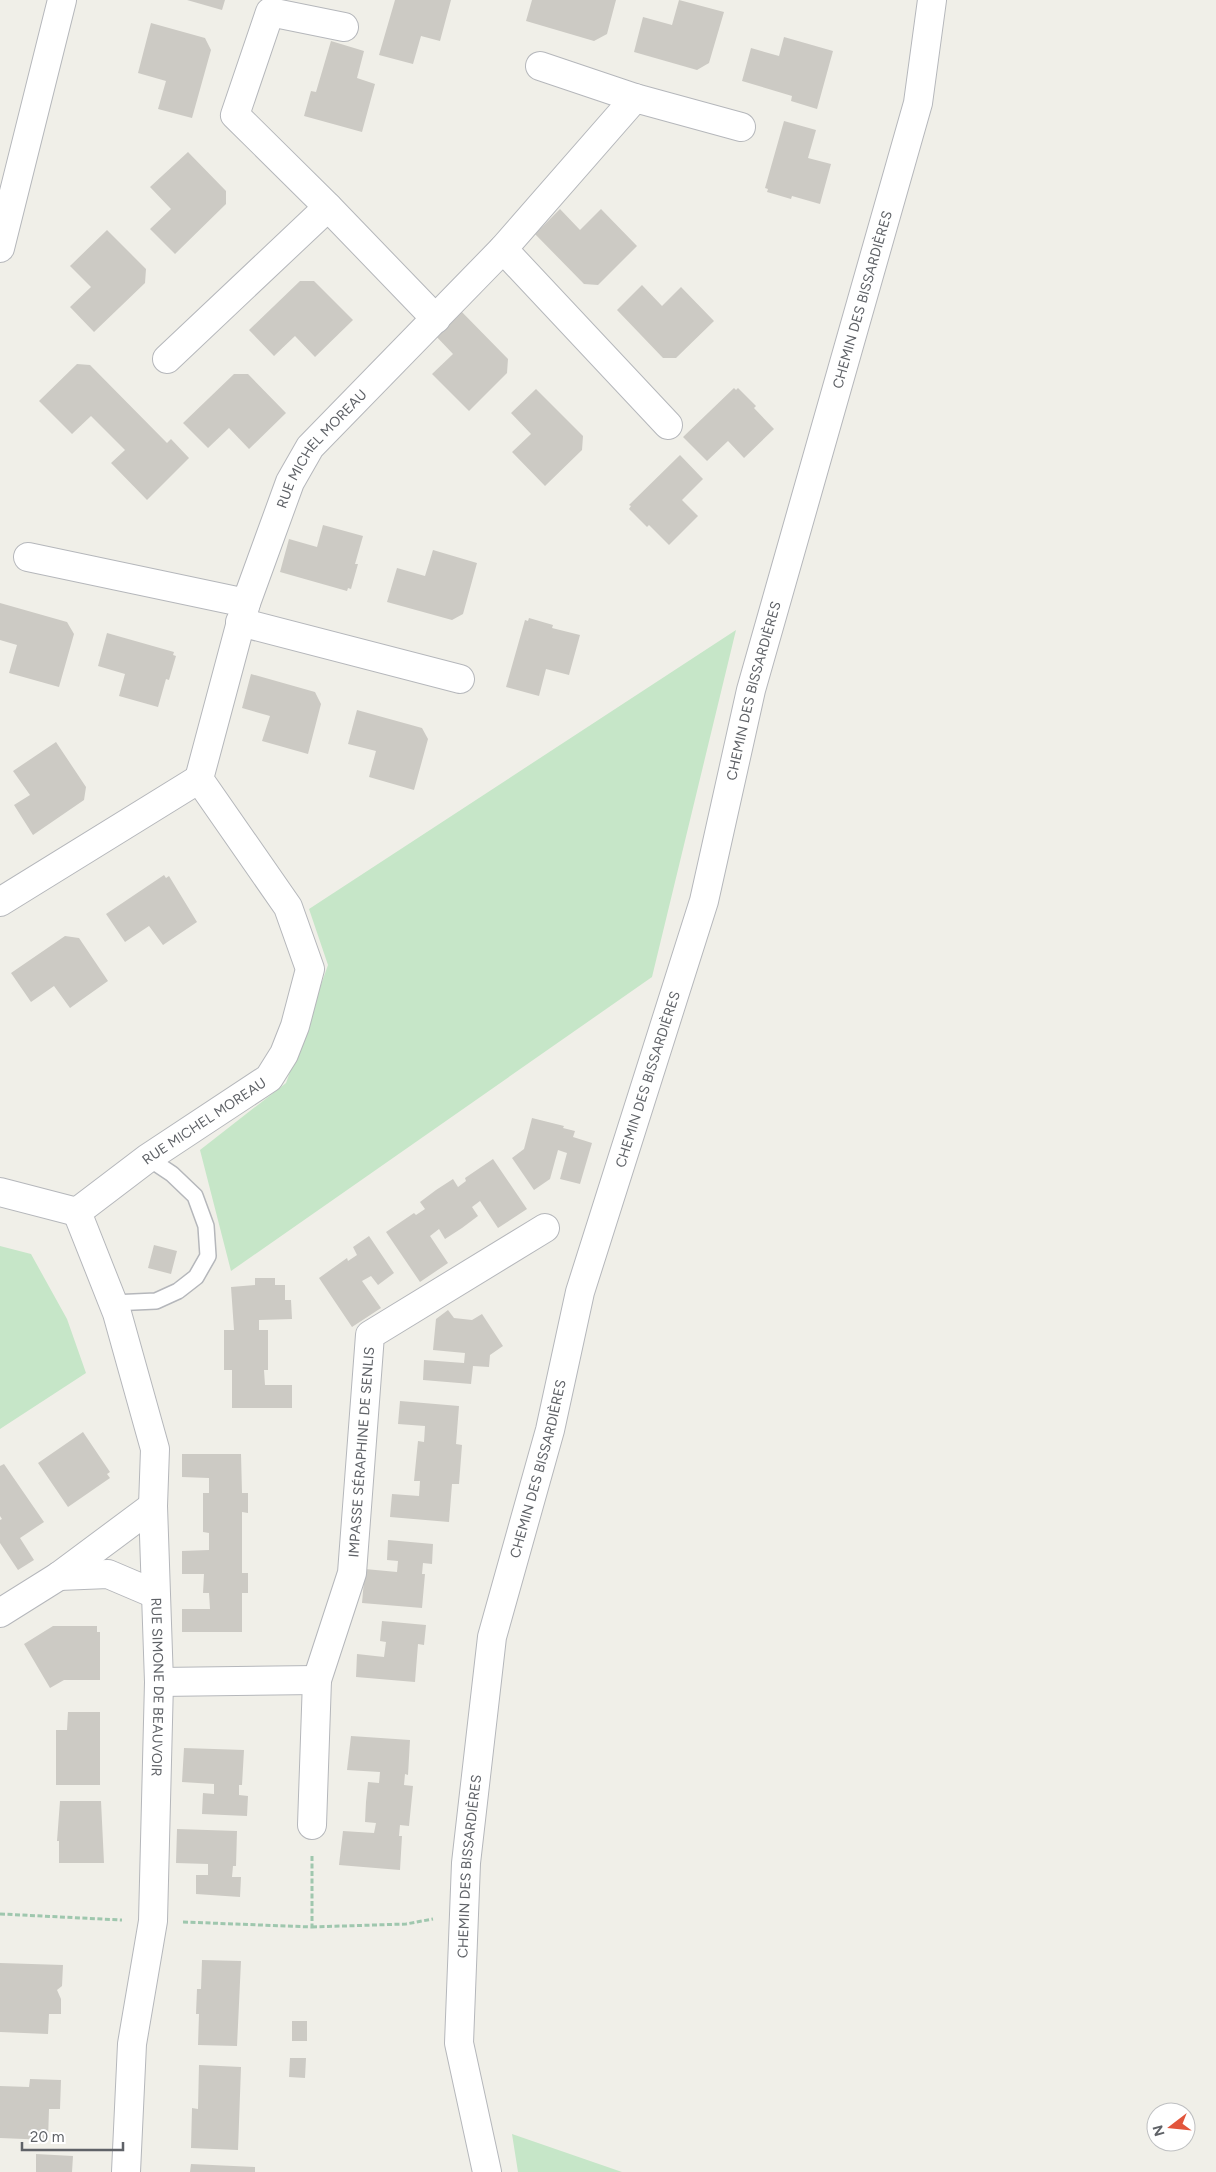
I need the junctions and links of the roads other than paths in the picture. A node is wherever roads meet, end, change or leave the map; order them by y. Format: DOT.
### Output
graph roads {
  1 [pos="62,0"];
  2 [pos="932,0"];
  3 [pos="344,27"];
  4 [pos="540,66"];
  5 [pos="635,98"];
  6 [pos="741,127"];
  7 [pos="328,207"];
  8 [pos="0,248"];
  9 [pos="503,249"];
  10 [pos="436,319"];
  11 [pos="167,359"];
  12 [pos="668,425"];
  13 [pos="28,557"];
  14 [pos="243,613"];
  15 [pos="460,680"];
  16 [pos="199,779"];
  17 [pos="0,902"];
  18 [pos="148,1158"];
  19 [pos="0,1192"];
  20 [pos="77,1212"];
  21 [pos="545,1228"];
  22 [pos="112,1303"];
  23 [pos="153,1506"];
  24 [pos="59,1576"];
  25 [pos="155,1594"];
  26 [pos="0,1613"];
  27 [pos="317,1680"];
  28 [pos="159,1682"];
  29 [pos="312,1825"];
  30 [pos="126,2172"];
  31 [pos="487,2172"];
  1 -- 8 [label="street"];
  2 -- 31 [label="street, CHEMIN DES BISSARDIÈRES"];
  3 -- 7 [label="street"];
  4 -- 5 [label="street"];
  5 -- 6 [label="street"];
  5 -- 9 [label="street, RUE MICHEL MOREAU"];
  7 -- 10 [label="street"];
  7 -- 11 [label="street"];
  9 -- 10 [label="street, RUE MICHEL MOREAU"];
  9 -- 12 [label="street"];
  10 -- 14 [label="street, RUE MICHEL MOREAU"];
  13 -- 14 [label="street"];
  14 -- 15 [label="street"];
  14 -- 16 [label="street, RUE MICHEL MOREAU"];
  16 -- 17 [label="street"];
  16 -- 18 [label="street, RUE MICHEL MOREAU"];
  18 -- 20 [label="street, RUE MICHEL MOREAU"];
  18 -- 22 [label="lane"];
  19 -- 20 [label="street"];
  20 -- 22 [label="street, RUE SIMONE DE BEAUVOIR"];
  21 -- 27 [label="street, IMPASSE SÉRAPHINE DE SENLIS"];
  22 -- 23 [label="street, RUE SIMONE DE BEAUVOIR"];
  23 -- 24 [label="street"];
  23 -- 25 [label="street, RUE SIMONE DE BEAUVOIR"];
  24 -- 25 [label="street"];
  24 -- 26 [label="street"];
  25 -- 28 [label="street, RUE SIMONE DE BEAUVOIR"];
  27 -- 28 [label="street"];
  27 -- 29 [label="street, IMPASSE SÉRAPHINE DE SENLIS"];
  28 -- 30 [label="street, RUE SIMONE DE BEAUVOIR"];
}
